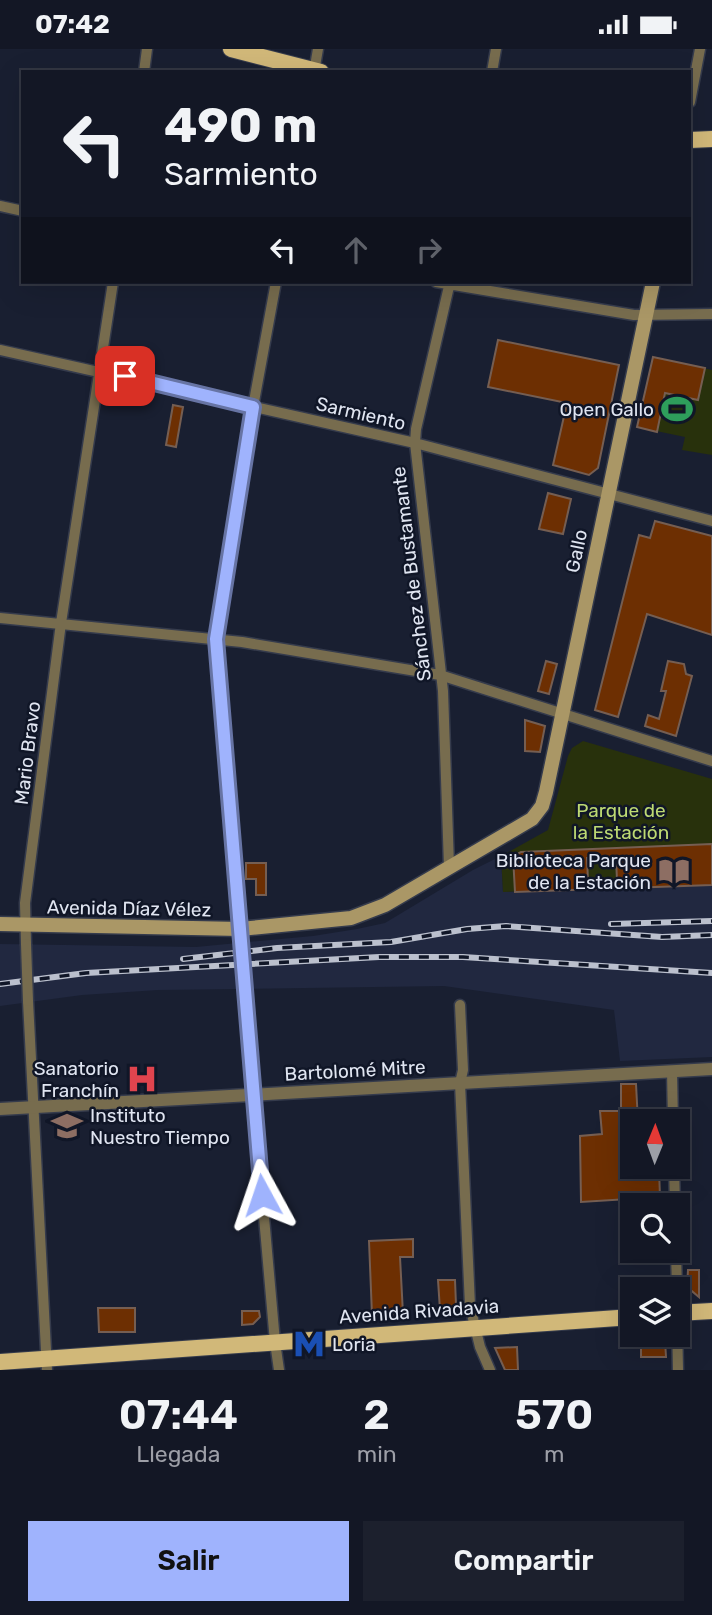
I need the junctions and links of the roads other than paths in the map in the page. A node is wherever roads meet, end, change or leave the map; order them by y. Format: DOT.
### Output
graph roads {
  1 [pos="147,49"];
  2 [pos="231,49"];
  3 [pos="318,49"];
  4 [pos="496,49"];
  5 [pos="700,49"];
  6 [pos="144,70"];
  7 [pos="312,70"];
  8 [pos="316,70"];
  9 [pos="492,70"];
  10 [pos="691,97"];
  11 [pos="712,139"];
  12 [pos="691,140"];
  13 [pos="0,207"];
  14 [pos="21,211"];
  15 [pos="113,284"];
  16 [pos="276,284"];
  17 [pos="449,284"];
  18 [pos="455,284"];
  19 [pos="653,284"];
  20 [pos="647,314"];
  21 [pos="712,314"];
  22 [pos="0,350"];
  23 [pos="99,370"];
  24 [pos="253,407"];
  25 [pos="415,443"];
  26 [pos="607,494"];
  27 [pos="712,521"];
  28 [pos="0,618"];
  29 [pos="61,623"];
  30 [pos="216,639"];
  31 [pos="440,675"];
  32 [pos="562,715"];
  33 [pos="712,761"];
  34 [pos="527,823"];
  35 [pos="449,866"];
  36 [pos="0,923"];
  37 [pos="26,924"];
  38 [pos="241,936"];
  39 [pos="460,1005"];
  40 [pos="712,1069"];
  41 [pos="672,1071"];
  42 [pos="460,1083"];
  43 [pos="253,1095"];
  44 [pos="33,1107"];
  45 [pos="0,1109"];
  46 [pos="673,1109"];
  47 [pos="712,1311"];
  48 [pos="690,1313"];
  49 [pos="620,1318"];
  50 [pos="475,1328"];
  51 [pos="275,1342"];
  52 [pos="678,1347"];
  53 [pos="0,1362"];
  54 [pos="46,1364"];
  55 [pos="279,1370"];
  56 [pos="490,1370"];
  57 [pos="678,1370"];
  1 -- 6 [label="street"];
  2 -- 7 [label="main road"];
  3 -- 8 [label="street"];
  4 -- 9 [label="street"];
  5 -- 10 [label="street"];
  11 -- 12 [label="main road"];
  13 -- 14 [label="street"];
  15 -- 23 [label="street, Mario Bravo"];
  16 -- 24 [label="street"];
  17 -- 25 [label="street, Sánchez de Bustamante"];
  18 -- 20 [label="street"];
  19 -- 20 [label="main road, Gallo"];
  20 -- 21 [label="street"];
  20 -- 26 [label="main road, Gallo"];
  22 -- 23 [label="street, Sarmiento"];
  23 -- 24 [label="street, Sarmiento"];
  23 -- 29 [label="street, Mario Bravo"];
  24 -- 25 [label="street, Sarmiento"];
  24 -- 30 [label="street"];
  25 -- 26 [label="street, Sarmiento"];
  25 -- 31 [label="street, Sánchez de Bustamante"];
  26 -- 27 [label="street, Sarmiento"];
  26 -- 32 [label="main road, Gallo"];
  28 -- 29 [label="street"];
  29 -- 30 [label="street"];
  29 -- 37 [label="street, Mario Bravo"];
  30 -- 31 [label="street"];
  30 -- 38 [label="street"];
  31 -- 32 [label="street"];
  31 -- 35 [label="street, Sánchez de Bustamante"];
  32 -- 33 [label="street"];
  32 -- 34 [label="main road, Gallo"];
  34 -- 35 [label="main road, Avenida Díaz Vélez"];
  35 -- 38 [label="main road, Avenida Díaz Vélez"];
  36 -- 37 [label="main road, Avenida Díaz Vélez"];
  37 -- 38 [label="main road, Avenida Díaz Vélez"];
  37 -- 44 [label="street, Mario Bravo, bridge"];
  38 -- 43 [label="street, bridge"];
  39 -- 42 [label="street"];
  40 -- 41 [label="street, Bartolomé Mitre"];
  41 -- 42 [label="street, Bartolomé Mitre"];
  41 -- 46 [label="street"];
  42 -- 43 [label="street, Bartolomé Mitre"];
  42 -- 50 [label="street"];
  43 -- 44 [label="street, Bartolomé Mitre"];
  43 -- 51 [label="street"];
  44 -- 45 [label="street, Bartolomé Mitre"];
  44 -- 54 [label="street, Mario Bravo"];
  47 -- 48 [label="main road"];
  49 -- 50 [label="main road, Avenida Rivadavia"];
  50 -- 51 [label="main road, Avenida Rivadavia"];
  50 -- 56 [label="street"];
  51 -- 54 [label="main road, Avenida Rivadavia"];
  51 -- 55 [label="street"];
  52 -- 57 [label="street"];
  53 -- 54 [label="main road, Avenida Rivadavia"];
}
